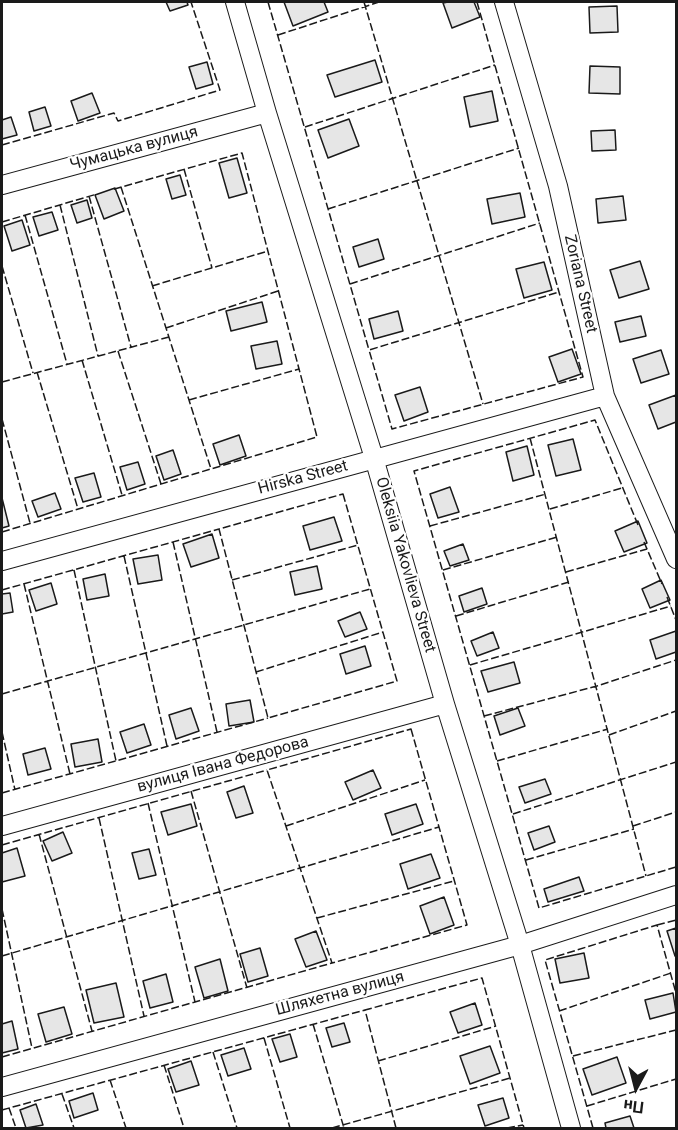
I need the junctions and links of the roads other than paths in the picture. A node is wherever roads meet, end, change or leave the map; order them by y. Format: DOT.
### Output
graph roads {
  1 [pos="235,2"];
  2 [pos="504,2"];
  3 [pos="267,113"];
  4 [pos="2,185"];
  5 [pos="605,396"];
  6 [pos="374,458"];
  7 [pos="676,559"];
  8 [pos="2,561"];
  9 [pos="445,704"];
  10 [pos="2,826"];
  11 [pos="676,895"];
  12 [pos="520,945"];
  13 [pos="2,1087"];
  14 [pos="571,1128"];
  1 -- 3 [label="street, Oleksiia Yakovlieva Street"];
  2 -- 5 [label="street, Zoriana Street"];
  3 -- 4 [label="street, Чумацька вулиця"];
  3 -- 6 [label="street, Oleksiia Yakovlieva Street"];
  5 -- 6 [label="street, Hirska Street"];
  5 -- 7 [label="street, Zoriana Street"];
  6 -- 8 [label="street, Hirska Street"];
  6 -- 9 [label="street, Oleksiia Yakovlieva Street"];
  9 -- 10 [label="street, вулиця Івана Федорова"];
  9 -- 12 [label="street, Oleksiia Yakovlieva Street"];
  11 -- 12 [label="street, Шляхетна вулиця"];
  12 -- 13 [label="street, Шляхетна вулиця"];
  12 -- 14 [label="street, Oleksiia Yakovlieva Street"];
}
